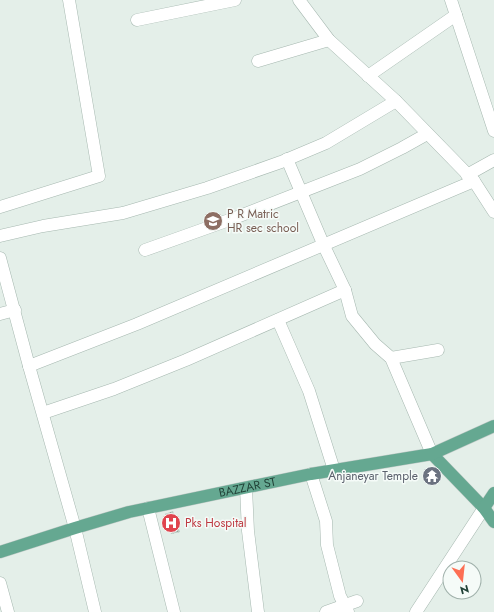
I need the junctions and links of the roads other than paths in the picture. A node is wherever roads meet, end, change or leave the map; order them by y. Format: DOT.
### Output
graph roads {
  1 [pos="69,0"];
  2 [pos="235,0"];
  3 [pos="299,0"];
  4 [pos="451,0"];
  5 [pos="456,15"];
  6 [pos="138,20"];
  7 [pos="329,40"];
  8 [pos="258,61"];
  9 [pos="368,76"];
  10 [pos="396,101"];
  11 [pos="494,131"];
  12 [pos="427,134"];
  13 [pos="287,159"];
  14 [pos="494,160"];
  15 [pos="471,178"];
  16 [pos="301,192"];
  17 [pos="0,207"];
  18 [pos="494,212"];
  19 [pos="0,236"];
  20 [pos="324,246"];
  21 [pos="145,250"];
  22 [pos="0,258"];
  23 [pos="346,290"];
  24 [pos="15,310"];
  25 [pos="0,314"];
  26 [pos="278,320"];
  27 [pos="438,350"];
  28 [pos="391,358"];
  29 [pos="28,366"];
  30 [pos="43,413"];
  31 [pos="494,426"];
  32 [pos="432,454"];
  33 [pos="334,470"];
  34 [pos="311,474"];
  35 [pos="246,488"];
  36 [pos="494,493"];
  37 [pos="148,508"];
  38 [pos="484,508"];
  39 [pos="494,522"];
  40 [pos="75,528"];
  41 [pos="0,552"];
  42 [pos="0,583"];
  43 [pos="357,601"];
  44 [pos="346,609"];
  45 [pos="8,612"];
  46 [pos="95,612"];
  47 [pos="174,612"];
  48 [pos="258,612"];
  49 [pos="326,612"];
  50 [pos="416,612"];
  1 -- 17 [label="street"];
  2 -- 6 [label="street"];
  3 -- 7 [label="street"];
  4 -- 5 [label="street"];
  5 -- 9 [label="street"];
  5 -- 11 [label="street"];
  7 -- 8 [label="street"];
  7 -- 9 [label="street"];
  9 -- 10 [label="street"];
  10 -- 12 [label="street"];
  10 -- 13 [label="street"];
  12 -- 15 [label="street"];
  12 -- 16 [label="street"];
  13 -- 16 [label="street"];
  13 -- 19 [label="street"];
  14 -- 15 [label="street"];
  15 -- 18 [label="street"];
  15 -- 20 [label="street"];
  16 -- 20 [label="street"];
  16 -- 21 [label="street"];
  20 -- 23 [label="street"];
  20 -- 29 [label="street"];
  22 -- 24 [label="street"];
  23 -- 26 [label="street"];
  23 -- 28 [label="street"];
  24 -- 25 [label="street"];
  24 -- 29 [label="street"];
  26 -- 30 [label="street"];
  26 -- 33 [label="street"];
  27 -- 28 [label="street"];
  28 -- 32 [label="street"];
  29 -- 30 [label="street"];
  30 -- 40 [label="street"];
  31 -- 32 [label="main road, BAZZAR ST"];
  32 -- 33 [label="main road, BAZZAR ST"];
  32 -- 38 [label="main road"];
  33 -- 34 [label="main road, BAZZAR ST"];
  34 -- 35 [label="main road, BAZZAR ST"];
  34 -- 44 [label="street"];
  35 -- 37 [label="main road, BAZZAR ST"];
  35 -- 48 [label="street"];
  36 -- 38 [label="main road"];
  37 -- 40 [label="main road, BAZZAR ST"];
  37 -- 47 [label="street"];
  38 -- 39 [label="main road"];
  38 -- 50 [label="street"];
  40 -- 41 [label="main road, BAZZAR ST"];
  40 -- 46 [label="street"];
  42 -- 45 [label="street"];
  43 -- 44 [label="street"];
  44 -- 49 [label="street"];
}
